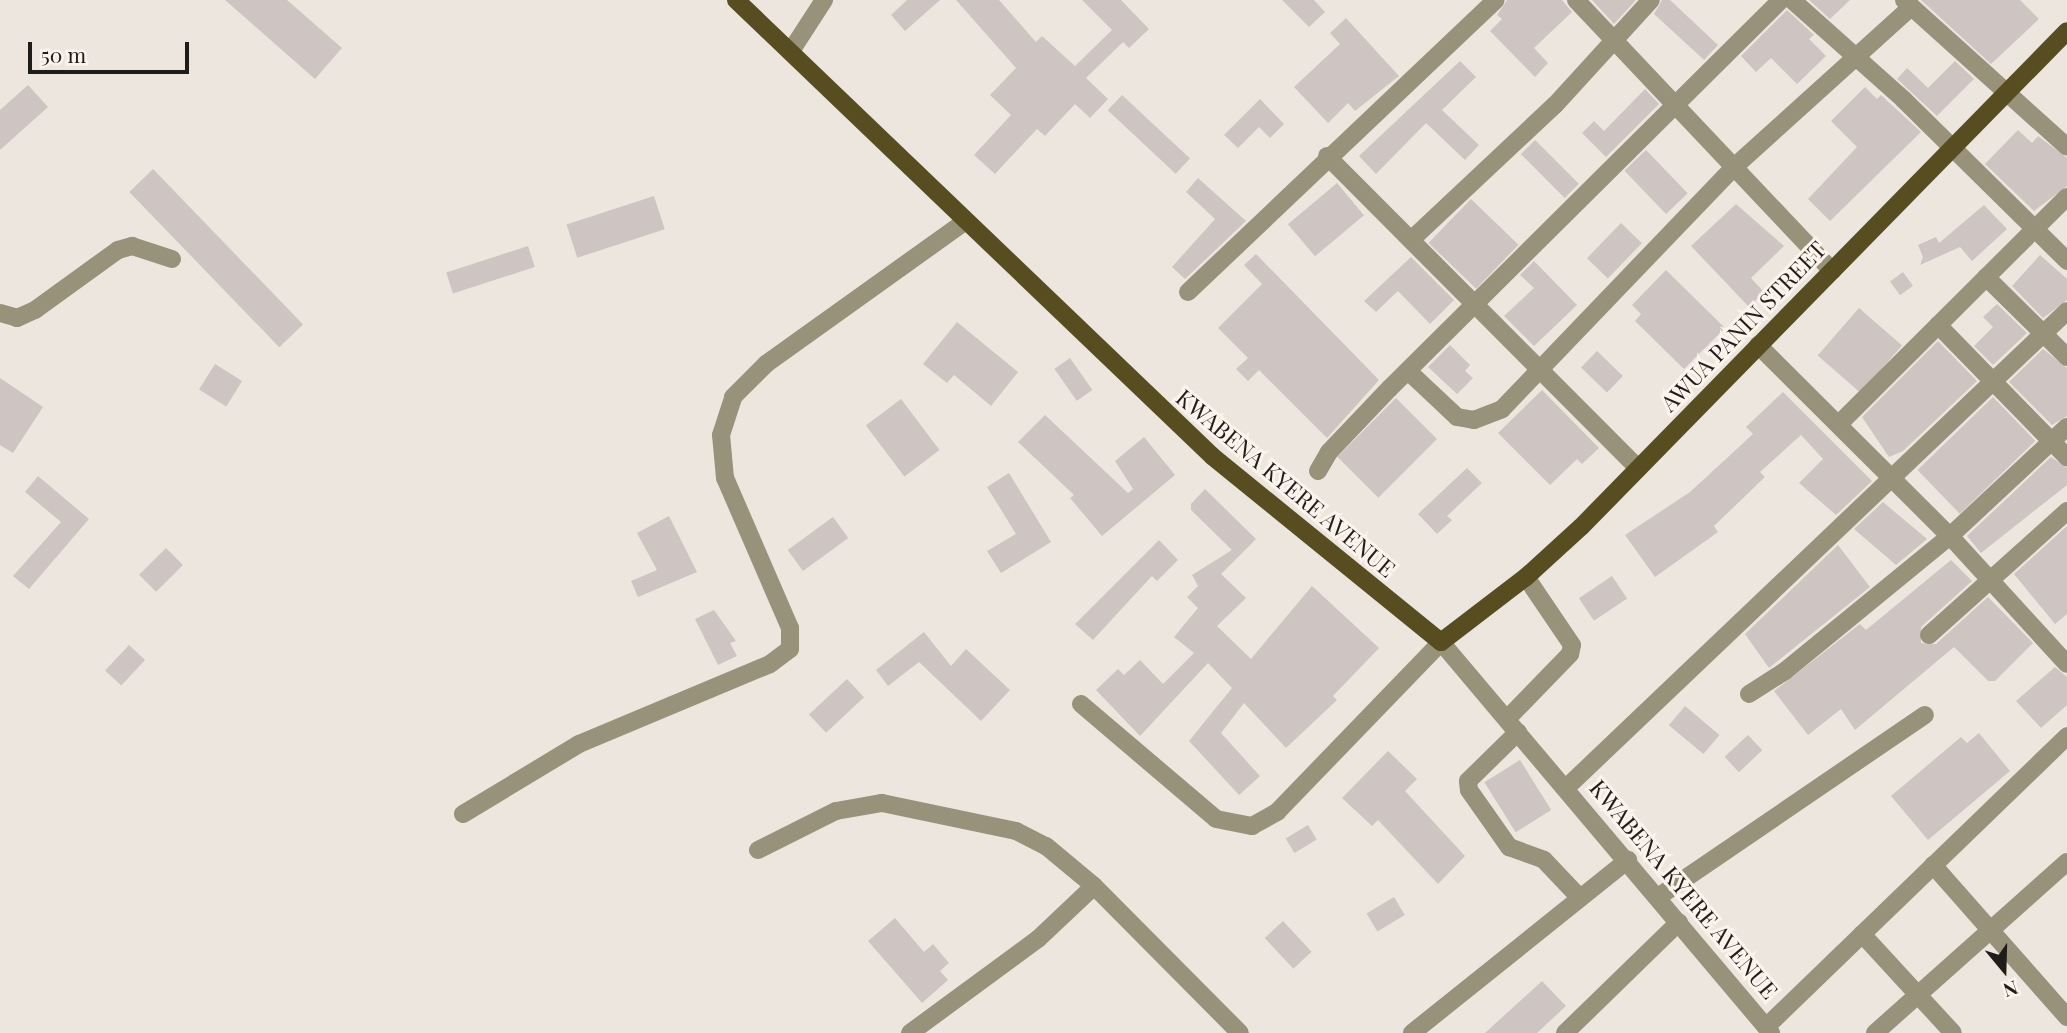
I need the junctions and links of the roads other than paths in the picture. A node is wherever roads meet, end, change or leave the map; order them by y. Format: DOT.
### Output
graph roads {
  1 [pos="736,0"];
  2 [pos="824,0"];
  3 [pos="1496,0"];
  4 [pos="1576,0"];
  5 [pos="1651,0"];
  6 [pos="1781,0"];
  7 [pos="1792,0"];
  8 [pos="1908,3"];
  9 [pos="2067,31"];
  10 [pos="1612,38"];
  11 [pos="791,51"];
  12 [pos="1857,58"];
  13 [pos="2004,95"];
  14 [pos="1674,104"];
  15 [pos="2067,147"];
  16 [pos="1950,149"];
  17 [pos="1327,156"];
  18 [pos="1733,168"];
  19 [pos="2067,197"];
  20 [pos="964,222"];
  21 [pos="2033,229"];
  22 [pos="1411,240"];
  23 [pos="172,258"];
  24 [pos="2067,261"];
  25 [pos="1832,271"];
  26 [pos="1986,276"];
  27 [pos="1188,292"];
  28 [pos="1474,305"];
  29 [pos="2067,311"];
  30 [pos="0,313"];
  31 [pos="1938,325"];
  32 [pos="2044,334"];
  33 [pos="1758,345"];
  34 [pos="2067,357"];
  35 [pos="1539,370"];
  36 [pos="1408,371"];
  37 [pos="1992,381"];
  38 [pos="1840,423"];
  39 [pos="2067,426"];
  40 [pos="2051,442"];
  41 [pos="2067,457"];
  42 [pos="1638,468"];
  43 [pos="1318,471"];
  44 [pos="1892,478"];
  45 [pos="2067,511"];
  46 [pos="1950,536"];
  47 [pos="1526,577"];
  48 [pos="1990,579"];
  49 [pos="1929,635"];
  50 [pos="1441,642"];
  51 [pos="2063,651"];
  52 [pos="1749,694"];
  53 [pos="1081,704"];
  54 [pos="1924,715"];
  55 [pos="1512,725"];
  56 [pos="2067,736"];
  57 [pos="1567,787"];
  58 [pos="463,814"];
  59 [pos="758,850"];
  60 [pos="1628,860"];
  61 [pos="2067,862"];
  62 [pos="1933,865"];
  63 [pos="1094,886"];
  64 [pos="1658,897"];
  65 [pos="1580,898"];
  66 [pos="1679,922"];
  67 [pos="1991,930"];
  68 [pos="1862,934"];
  69 [pos="1919,994"];
  70 [pos="2067,1017"];
  71 [pos="1769,1030"];
  72 [pos="910,1033"];
  73 [pos="1240,1033"];
  74 [pos="1412,1033"];
  75 [pos="1565,1033"];
  76 [pos="1875,1033"];
  77 [pos="1953,1033"];
  1 -- 11 [label="main road, KWABENA KYERE AVENUE"];
  2 -- 11 [label="street"];
  3 -- 17 [label="street"];
  4 -- 10 [label="street"];
  5 -- 10 [label="street"];
  6 -- 14 [label="street"];
  7 -- 12 [label="street"];
  8 -- 12 [label="street"];
  8 -- 13 [label="street"];
  9 -- 13 [label="main road, AWUA PANIN STREET"];
  10 -- 14 [label="street"];
  10 -- 22 [label="street"];
  11 -- 20 [label="main road, KWABENA KYERE AVENUE"];
  12 -- 16 [label="street"];
  12 -- 18 [label="street"];
  13 -- 15 [label="street"];
  13 -- 16 [label="main road, AWUA PANIN STREET"];
  14 -- 18 [label="street"];
  14 -- 28 [label="street"];
  16 -- 21 [label="street"];
  16 -- 25 [label="main road, AWUA PANIN STREET"];
  17 -- 22 [label="street"];
  17 -- 27 [label="street"];
  18 -- 25 [label="street"];
  18 -- 35 [label="street"];
  19 -- 21 [label="street"];
  20 -- 50 [label="main road, KWABENA KYERE AVENUE"];
  20 -- 58 [label="street"];
  21 -- 24 [label="street"];
  21 -- 26 [label="street"];
  22 -- 28 [label="street"];
  23 -- 30 [label="street"];
  25 -- 33 [label="main road, AWUA PANIN STREET"];
  26 -- 31 [label="street"];
  26 -- 32 [label="street"];
  28 -- 35 [label="street"];
  28 -- 36 [label="street"];
  29 -- 32 [label="street"];
  31 -- 37 [label="street"];
  31 -- 38 [label="street"];
  32 -- 34 [label="street"];
  32 -- 37 [label="street"];
  33 -- 38 [label="street"];
  33 -- 42 [label="main road, AWUA PANIN STREET"];
  35 -- 36 [label="street"];
  35 -- 42 [label="street"];
  36 -- 43 [label="street"];
  37 -- 40 [label="street"];
  37 -- 44 [label="street"];
  38 -- 44 [label="street"];
  39 -- 40 [label="street"];
  40 -- 41 [label="street"];
  40 -- 46 [label="street"];
  42 -- 47 [label="main road, AWUA PANIN STREET"];
  44 -- 46 [label="street"];
  44 -- 57 [label="street"];
  45 -- 48 [label="street"];
  46 -- 48 [label="street"];
  46 -- 52 [label="street"];
  47 -- 50 [label="main road, AWUA PANIN STREET"];
  47 -- 55 [label="street"];
  48 -- 49 [label="street"];
  48 -- 51 [label="street"];
  50 -- 53 [label="street"];
  50 -- 55 [label="street, KWABENA KYERE AVENUE"];
  54 -- 64 [label="street"];
  55 -- 57 [label="street, KWABENA KYERE AVENUE"];
  55 -- 65 [label="street"];
  56 -- 62 [label="street"];
  57 -- 60 [label="street, KWABENA KYERE AVENUE"];
  59 -- 63 [label="street"];
  60 -- 64 [label="street, KWABENA KYERE AVENUE"];
  60 -- 65 [label="street"];
  61 -- 67 [label="street"];
  62 -- 67 [label="street"];
  62 -- 68 [label="street"];
  63 -- 72 [label="street"];
  63 -- 73 [label="street"];
  64 -- 66 [label="street, KWABENA KYERE AVENUE"];
  65 -- 74 [label="street"];
  66 -- 71 [label="street, KWABENA KYERE AVENUE"];
  66 -- 75 [label="street"];
  67 -- 69 [label="street"];
  67 -- 70 [label="street"];
  68 -- 69 [label="street"];
  68 -- 71 [label="street"];
  69 -- 76 [label="street"];
  69 -- 77 [label="street"];
}
